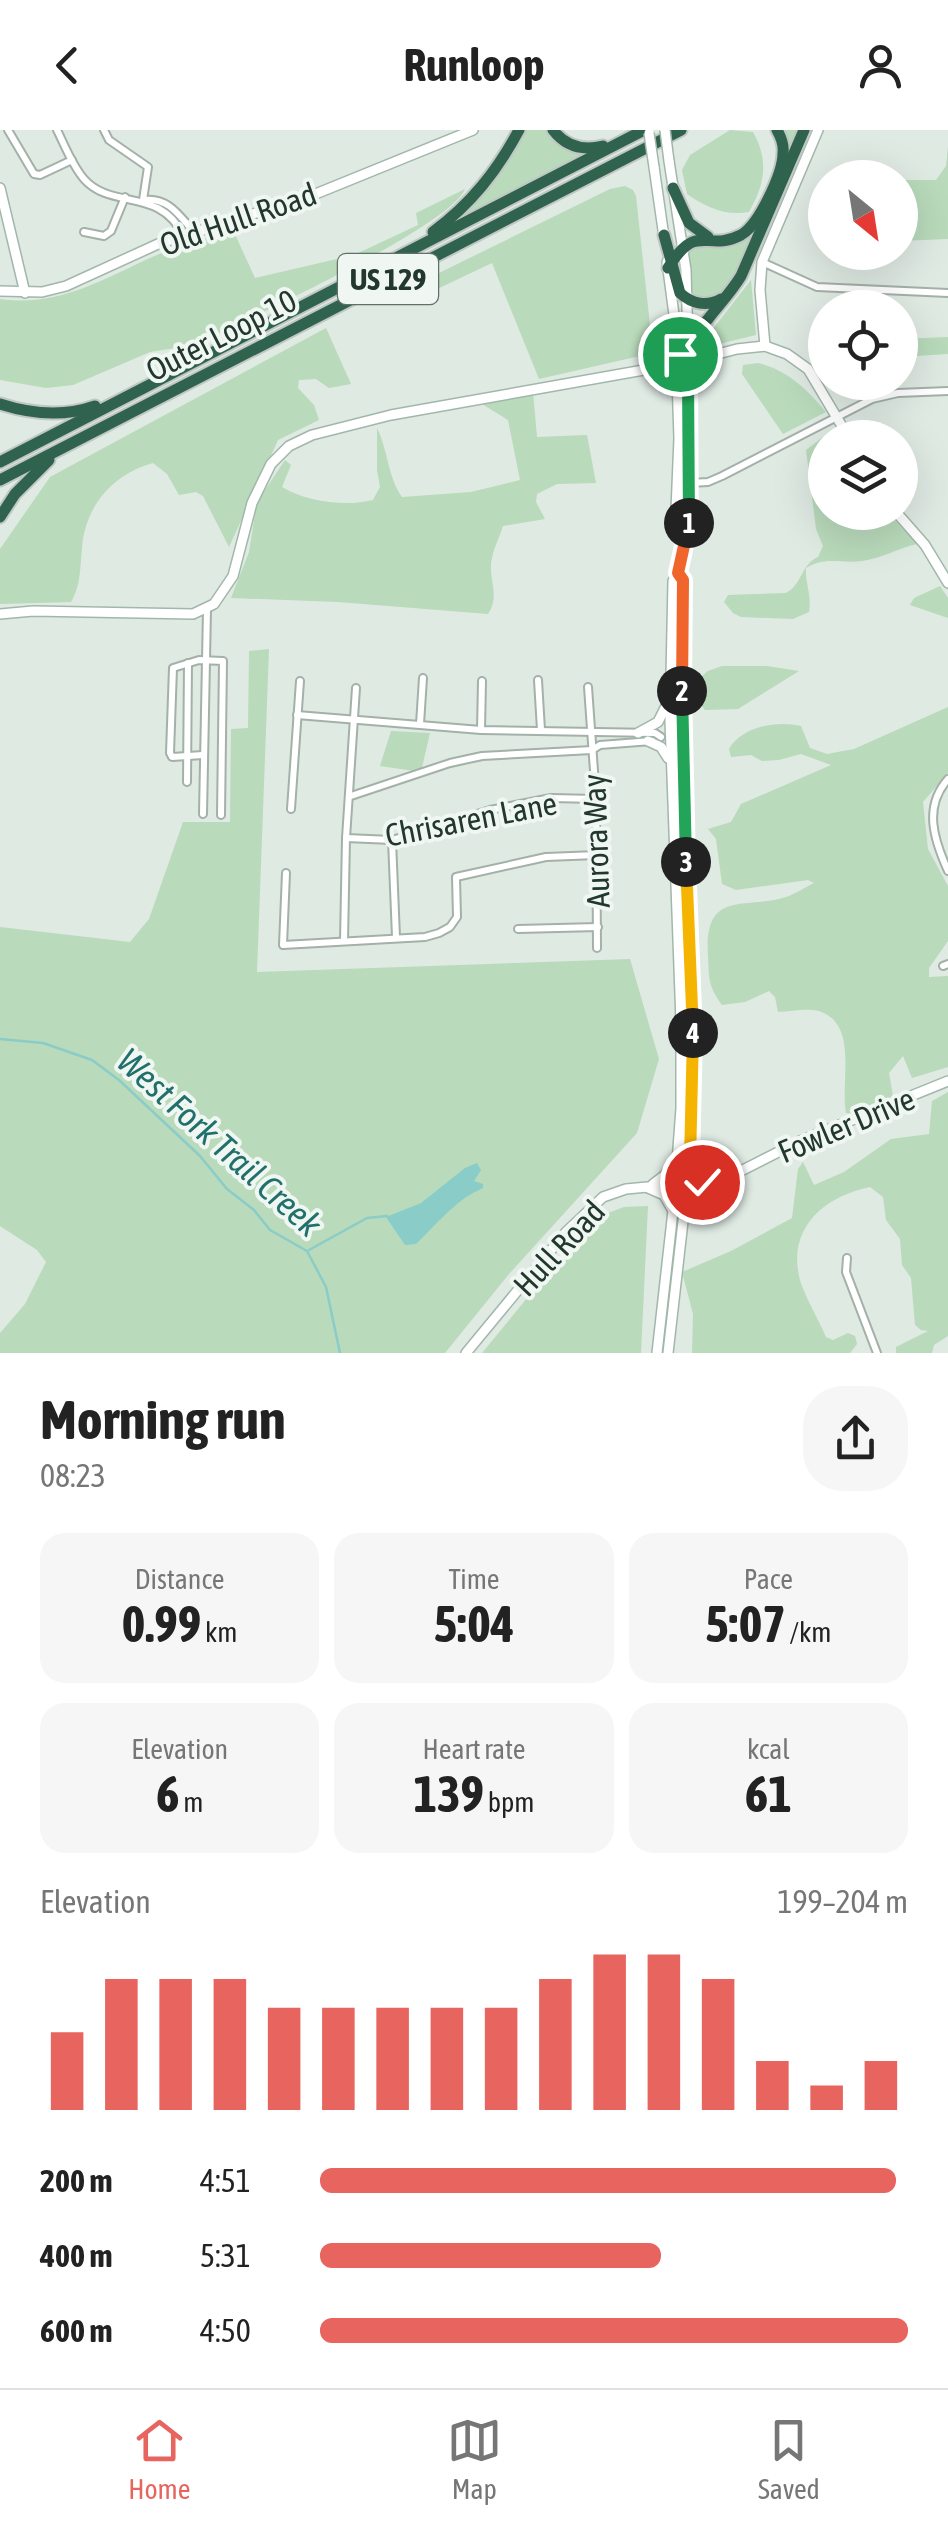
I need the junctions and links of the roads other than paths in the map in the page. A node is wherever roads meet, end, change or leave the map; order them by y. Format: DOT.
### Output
graph roads {
  1 [pos="8,130"];
  2 [pos="57,130"];
  3 [pos="104,130"];
  4 [pos="474,130"];
  5 [pos="520,130"];
  6 [pos="553,130"];
  7 [pos="665,130"];
  8 [pos="681,130"];
  9 [pos="778,130"];
  10 [pos="804,130"];
  11 [pos="818,130"];
  12 [pos="647,131"];
  13 [pos="631,137"];
  14 [pos="72,160"];
  15 [pos="0,188"];
  16 [pos="673,188"];
  17 [pos="125,197"];
  18 [pos="142,200"];
  19 [pos="84,232"];
  20 [pos="188,234"];
  21 [pos="664,236"];
  22 [pos="712,238"];
  23 [pos="682,247"];
  24 [pos="402,255"];
  25 [pos="762,262"];
  26 [pos="670,265"];
  27 [pos="0,291"];
  28 [pos="731,292"];
  29 [pos="25,293"];
  30 [pos="948,293"];
  31 [pos="688,300"];
  32 [pos="766,346"];
  33 [pos="688,349"];
  34 [pos="683,366"];
  35 [pos="948,391"];
  36 [pos="123,397"];
  37 [pos="0,404"];
  38 [pos="838,416"];
  39 [pos="840,420"];
  40 [pos="97,430"];
  41 [pos="0,462"];
  42 [pos="0,480"];
  43 [pos="690,484"];
  44 [pos="0,517"];
  45 [pos="912,530"];
  46 [pos="682,543"];
  47 [pos="678,573"];
  48 [pos="948,583"];
  49 [pos="207,609"];
  50 [pos="0,614"];
  51 [pos="204,660"];
  52 [pos="188,663"];
  53 [pos="423,678"];
  54 [pos="300,680"];
  55 [pos="538,680"];
  56 [pos="482,681"];
  57 [pos="588,687"];
  58 [pos="356,688"];
  59 [pos="670,697"];
  60 [pos="297,715"];
  61 [pos="356,719"];
  62 [pos="420,724"];
  63 [pos="481,730"];
  64 [pos="541,730"];
  65 [pos="638,733"];
  66 [pos="682,733"];
  67 [pos="591,734"];
  68 [pos="665,736"];
  69 [pos="648,741"];
  70 [pos="592,750"];
  71 [pos="203,755"];
  72 [pos="187,756"];
  73 [pos="671,764"];
  74 [pos="948,780"];
  75 [pos="187,782"];
  76 [pos="351,796"];
  77 [pos="596,799"];
  78 [pos="292,808"];
  79 [pos="203,814"];
  80 [pos="220,815"];
  81 [pos="346,838"];
  82 [pos="392,840"];
  83 [pos="597,855"];
  84 [pos="948,871"];
  85 [pos="286,873"];
  86 [pos="598,928"];
  87 [pos="518,929"];
  88 [pos="396,937"];
  89 [pos="344,942"];
  90 [pos="596,948"];
  91 [pos="687,1016"];
  92 [pos="948,1081"];
  93 [pos="678,1152"];
  94 [pos="690,1161"];
  95 [pos="706,1182"];
  96 [pos="688,1183"];
  97 [pos="675,1184"];
  98 [pos="647,1187"];
  99 [pos="686,1205"];
  100 [pos="673,1213"];
  101 [pos="848,1258"];
  102 [pos="466,1353"];
  103 [pos="657,1353"];
  104 [pos="668,1353"];
  105 [pos="877,1353"];
  1 -- 14 [label="street"];
  2 -- 14 [label="street"];
  3 -- 18 [label="street"];
  4 -- 20 [label="main road, Old Hull Road"];
  5 -- 24 [label="highway"];
  6 -- 13 [label="highway"];
  7 -- 16 [label="main road, bridge"];
  8 -- 40 [label="highway, Outer Loop 10 / US 129"];
  9 -- 22 [label="highway"];
  10 -- 28 [label="highway"];
  11 -- 25 [label="main road"];
  12 -- 13 [label="highway, US 129"];
  12 -- 21 [label="main road, bridge"];
  13 -- 24 [label="highway, US 129"];
  14 -- 17 [label="street"];
  15 -- 29 [label="main road"];
  16 -- 22 [label="highway"];
  16 -- 23 [label="main road"];
  17 -- 18 [label="street"];
  17 -- 19 [label="street"];
  18 -- 20 [label="street"];
  20 -- 29 [label="main road, Old Hull Road"];
  21 -- 26 [label="highway"];
  22 -- 23 [label="highway"];
  23 -- 26 [label="highway"];
  23 -- 31 [label="main road"];
  24 -- 36 [label="highway, US 129"];
  25 -- 30 [label="street"];
  25 -- 32 [label="main road"];
  26 -- 31 [label="highway"];
  26 -- 34 [label="main road"];
  27 -- 29 [label="main road, Old Hull Road"];
  28 -- 31 [label="highway"];
  28 -- 33 [label="highway"];
  31 -- 33 [label="main road"];
  32 -- 34 [label="main road"];
  32 -- 38 [label="main road"];
  33 -- 34 [label="main road"];
  34 -- 43 [label="main road"];
  34 -- 46 [label="main road"];
  34 -- 49 [label="main road"];
  35 -- 38 [label="street"];
  36 -- 37 [label="highway, US 129"];
  36 -- 41 [label="highway"];
  38 -- 39 [label="main road"];
  38 -- 43 [label="street"];
  40 -- 42 [label="highway, Outer Loop 10 / US 129"];
  40 -- 44 [label="highway"];
  43 -- 46 [label="main road"];
  45 -- 48 [label="main road"];
  46 -- 47 [label="main road"];
  47 -- 59 [label="main road"];
  47 -- 66 [label="main road"];
  49 -- 50 [label="main road"];
  49 -- 51 [label="street"];
  51 -- 52 [label="street"];
  51 -- 71 [label="street"];
  51 -- 80 [label="street"];
  52 -- 72 [label="street"];
  52 -- 72 [label="street"];
  53 -- 62 [label="street"];
  54 -- 60 [label="street"];
  55 -- 64 [label="street"];
  56 -- 63 [label="street"];
  57 -- 67 [label="street, Aurora Way"];
  58 -- 61 [label="street"];
  59 -- 65 [label="main road"];
  59 -- 68 [label="main road"];
  60 -- 61 [label="street"];
  60 -- 78 [label="street"];
  61 -- 62 [label="street"];
  61 -- 76 [label="street"];
  62 -- 63 [label="street"];
  63 -- 64 [label="street"];
  64 -- 67 [label="street"];
  65 -- 67 [label="street"];
  65 -- 68 [label="street"];
  66 -- 68 [label="street"];
  66 -- 91 [label="main road"];
  67 -- 70 [label="street, Aurora Way"];
  68 -- 69 [label="street"];
  68 -- 73 [label="main road"];
  69 -- 70 [label="street"];
  69 -- 73 [label="main road"];
  70 -- 76 [label="street"];
  70 -- 77 [label="street, Aurora Way"];
  71 -- 72 [label="street"];
  71 -- 79 [label="street"];
  72 -- 75 [label="street"];
  73 -- 91 [label="main road"];
  74 -- 84 [label="street"];
  76 -- 81 [label="street"];
  77 -- 82 [label="street, Chrisaren Lane"];
  77 -- 83 [label="street, Aurora Way"];
  81 -- 82 [label="street, Chrisaren Lane"];
  81 -- 89 [label="street"];
  82 -- 88 [label="street"];
  83 -- 86 [label="street, Aurora Way"];
  83 -- 88 [label="street"];
  85 -- 89 [label="street"];
  86 -- 87 [label="street"];
  86 -- 90 [label="street, Aurora Way"];
  88 -- 89 [label="street"];
  91 -- 93 [label="main road"];
  91 -- 94 [label="main road"];
  92 -- 95 [label="main road, Fowler Drive"];
  93 -- 97 [label="main road"];
  93 -- 98 [label="main road"];
  94 -- 95 [label="main road"];
  94 -- 96 [label="main road"];
  95 -- 96 [label="main road, Fowler Drive"];
  95 -- 99 [label="main road"];
  96 -- 97 [label="main road, Hull Road"];
  96 -- 99 [label="main road"];
  97 -- 98 [label="main road, Hull Road"];
  97 -- 100 [label="main road"];
  98 -- 100 [label="main road"];
  98 -- 102 [label="main road, Hull Road"];
  99 -- 104 [label="main road"];
  100 -- 103 [label="main road"];
  101 -- 105 [label="street"];
}
